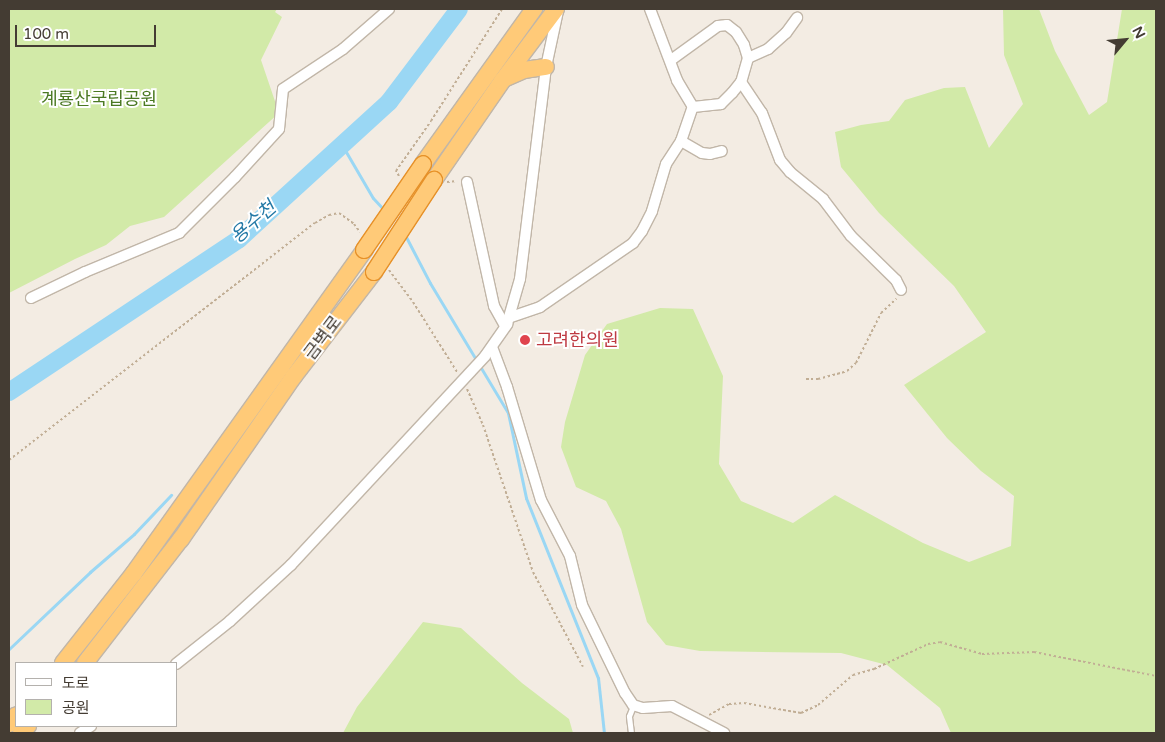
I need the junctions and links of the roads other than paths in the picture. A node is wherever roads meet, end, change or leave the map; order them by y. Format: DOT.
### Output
graph roads {
  1 [pos="389,9"];
  2 [pos="534,9"];
  3 [pos="557,9"];
  4 [pos="650,9"];
  5 [pos="797,18"];
  6 [pos="748,58"];
  7 [pos="671,60"];
  8 [pos="546,67"];
  9 [pos="502,81"];
  10 [pos="741,82"];
  11 [pos="693,107"];
  12 [pos="681,141"];
  13 [pos="722,151"];
  14 [pos="467,182"];
  15 [pos="901,290"];
  16 [pos="31,298"];
  17 [pos="508,321"];
  18 [pos="492,347"];
  19 [pos="64,662"];
  20 [pos="86,662"];
  21 [pos="178,662"];
  22 [pos="633,705"];
  23 [pos="631,733"];
  24 [pos="724,733"];
  1 -- 16 [label="street"];
  2 -- 19 [label="highway, 금벽로, bridge"];
  3 -- 8 [label="street"];
  3 -- 9 [label="highway, 금벽로"];
  4 -- 7 [label="street"];
  5 -- 6 [label="street"];
  6 -- 7 [label="street"];
  6 -- 10 [label="street"];
  7 -- 11 [label="street"];
  8 -- 9 [label="highway"];
  8 -- 17 [label="street"];
  9 -- 20 [label="highway, 금벽로, bridge"];
  10 -- 11 [label="street"];
  10 -- 15 [label="street"];
  11 -- 12 [label="street"];
  12 -- 13 [label="street"];
  12 -- 17 [label="street"];
  14 -- 17 [label="street"];
  17 -- 18 [label="street"];
  18 -- 21 [label="street"];
  18 -- 22 [label="street"];
  22 -- 23 [label="lane"];
  22 -- 24 [label="street"];
}
